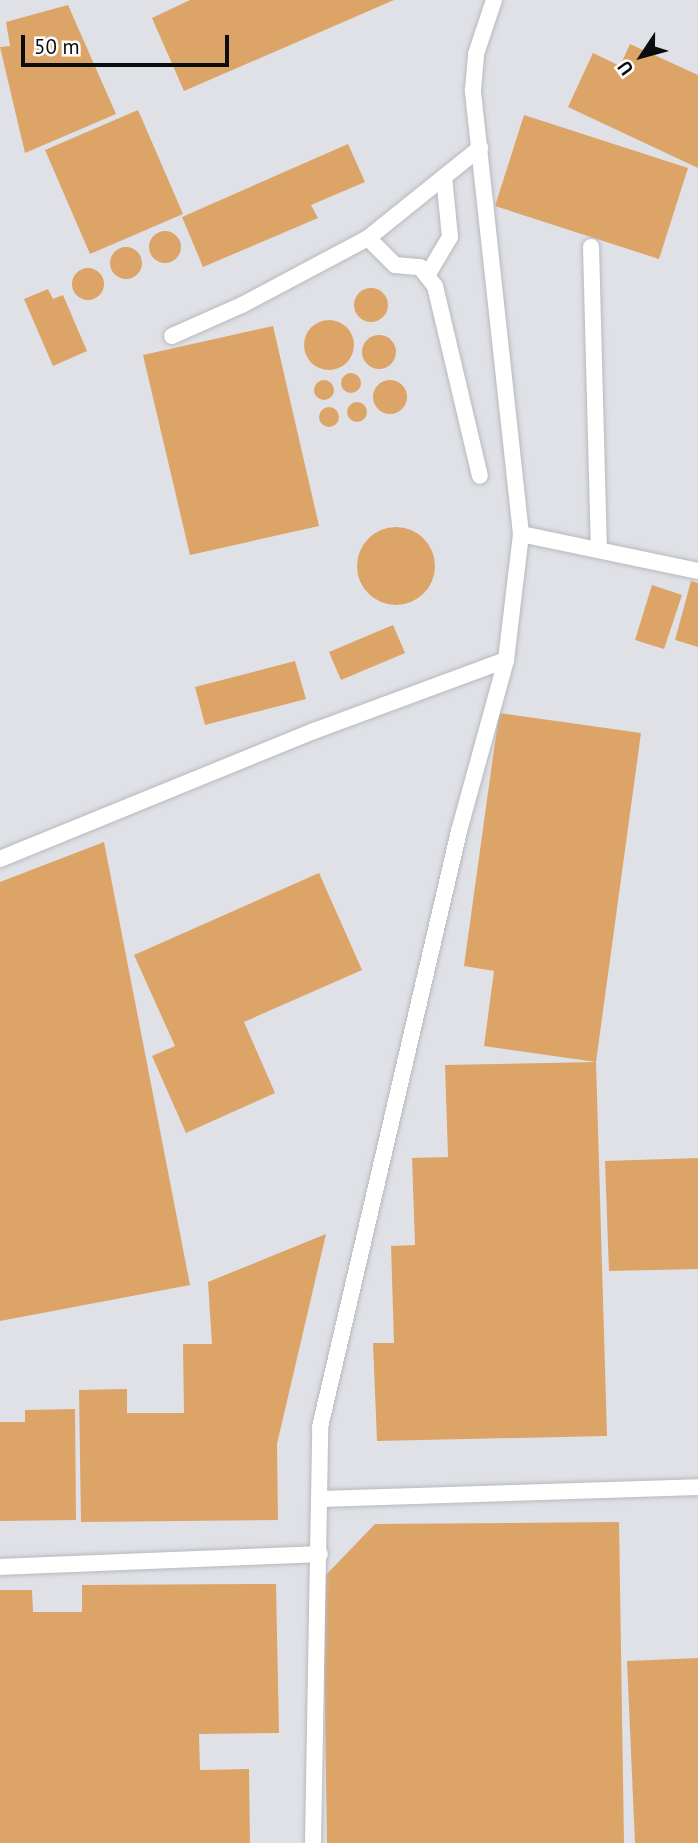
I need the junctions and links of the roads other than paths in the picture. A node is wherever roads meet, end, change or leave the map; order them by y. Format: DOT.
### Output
graph roads {
  1 [pos="494,0"];
  2 [pos="480,148"];
  3 [pos="443,177"];
  4 [pos="368,238"];
  5 [pos="591,247"];
  6 [pos="428,274"];
  7 [pos="173,336"];
  8 [pos="480,476"];
  9 [pos="522,534"];
  10 [pos="599,548"];
  11 [pos="698,571"];
  12 [pos="506,660"];
  13 [pos="0,859"];
  14 [pos="698,1488"];
  15 [pos="320,1499"];
  16 [pos="320,1554"];
  17 [pos="0,1567"];
  18 [pos="313,1843"];
  1 -- 2 [label="lane"];
  2 -- 3 [label="lane"];
  2 -- 9 [label="lane"];
  3 -- 4 [label="lane"];
  3 -- 6 [label="lane"];
  4 -- 6 [label="lane"];
  4 -- 7 [label="lane"];
  5 -- 10 [label="lane"];
  6 -- 8 [label="lane"];
  9 -- 10 [label="lane"];
  9 -- 12 [label="lane"];
  10 -- 11 [label="lane"];
  12 -- 13 [label="lane"];
  12 -- 15 [label="lane"];
  14 -- 15 [label="lane"];
  15 -- 16 [label="lane"];
  16 -- 17 [label="lane"];
  16 -- 18 [label="lane"];
}
